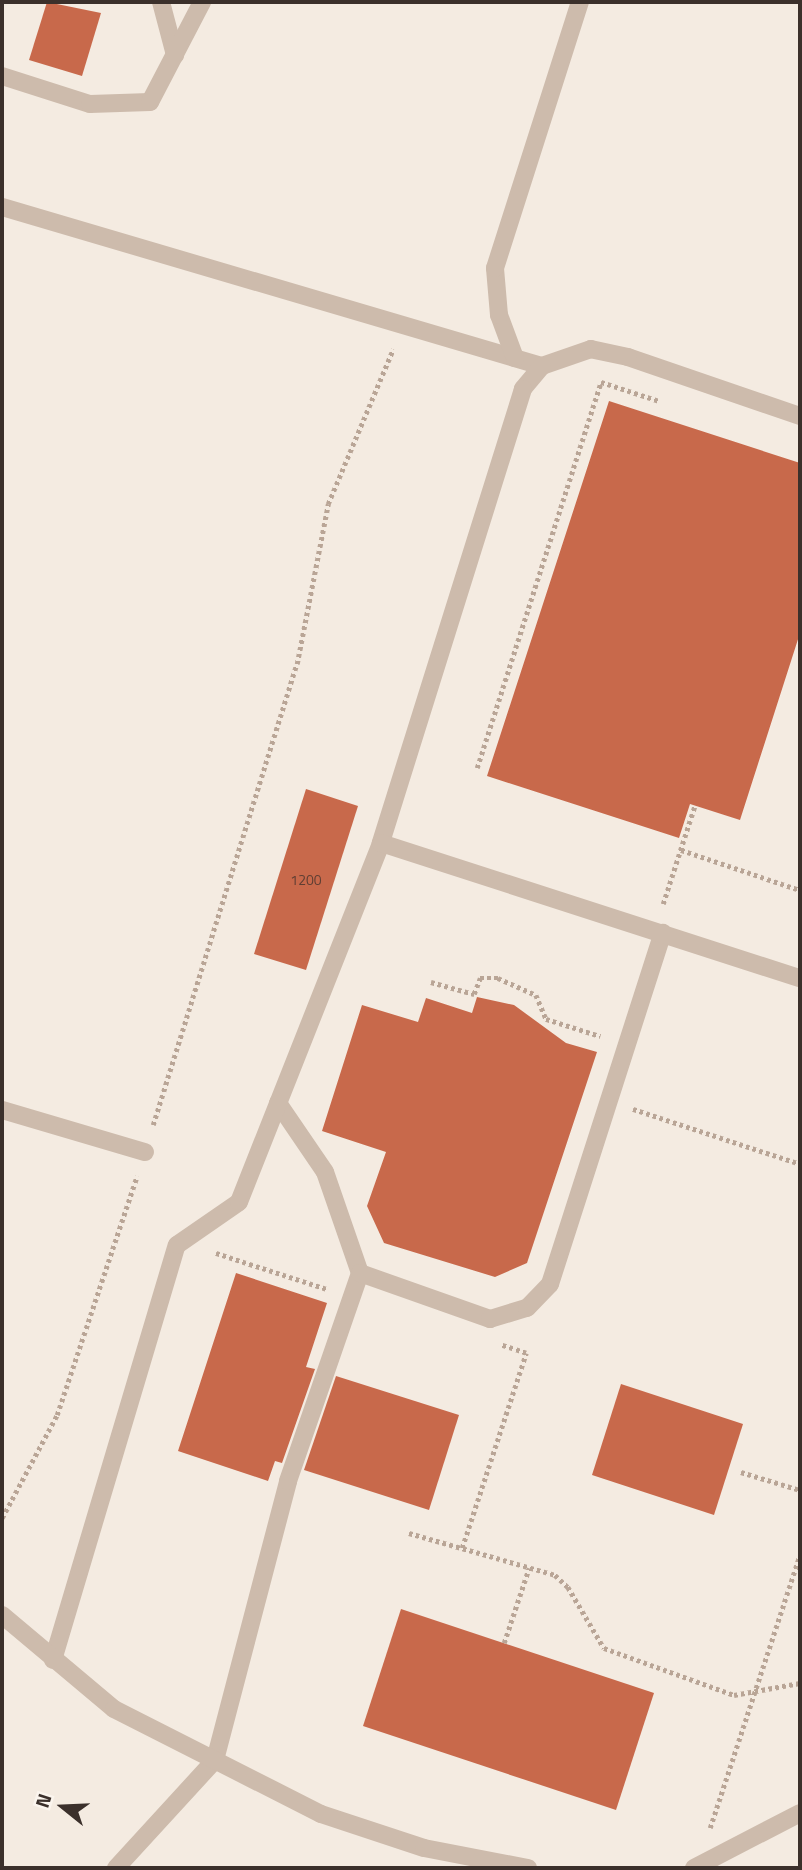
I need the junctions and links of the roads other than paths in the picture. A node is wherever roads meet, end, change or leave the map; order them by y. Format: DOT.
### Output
graph roads {
  1 [pos="161,2"];
  2 [pos="202,2"];
  3 [pos="580,2"];
  4 [pos="175,55"];
  5 [pos="2,76"];
  6 [pos="2,208"];
  7 [pos="515,358"];
  8 [pos="542,366"];
  9 [pos="800,416"];
  10 [pos="381,843"];
  11 [pos="659,932"];
  12 [pos="800,978"];
  13 [pos="278,1103"];
  14 [pos="2,1110"];
  15 [pos="145,1152"];
  16 [pos="360,1273"];
  17 [pos="2,1615"];
  18 [pos="53,1660"];
  19 [pos="215,1760"];
  20 [pos="800,1813"];
  21 [pos="460,1862"];
  22 [pos="510,1866"];
  23 [pos="116,1868"];
  24 [pos="528,1868"];
  25 [pos="695,1868"];
  1 -- 4 [label="street"];
  2 -- 4 [label="street"];
  3 -- 7 [label="street"];
  4 -- 5 [label="street"];
  6 -- 7 [label="street"];
  7 -- 8 [label="street"];
  8 -- 9 [label="street"];
  8 -- 10 [label="street"];
  10 -- 11 [label="street"];
  10 -- 13 [label="street"];
  11 -- 12 [label="street"];
  11 -- 16 [label="street"];
  13 -- 16 [label="street"];
  13 -- 18 [label="street"];
  14 -- 15 [label="street"];
  16 -- 19 [label="street"];
  17 -- 18 [label="street"];
  18 -- 19 [label="street"];
  19 -- 21 [label="street"];
  19 -- 23 [label="street"];
  20 -- 25 [label="street"];
  21 -- 22 [label="street"];
  22 -- 24 [label="street"];
}
